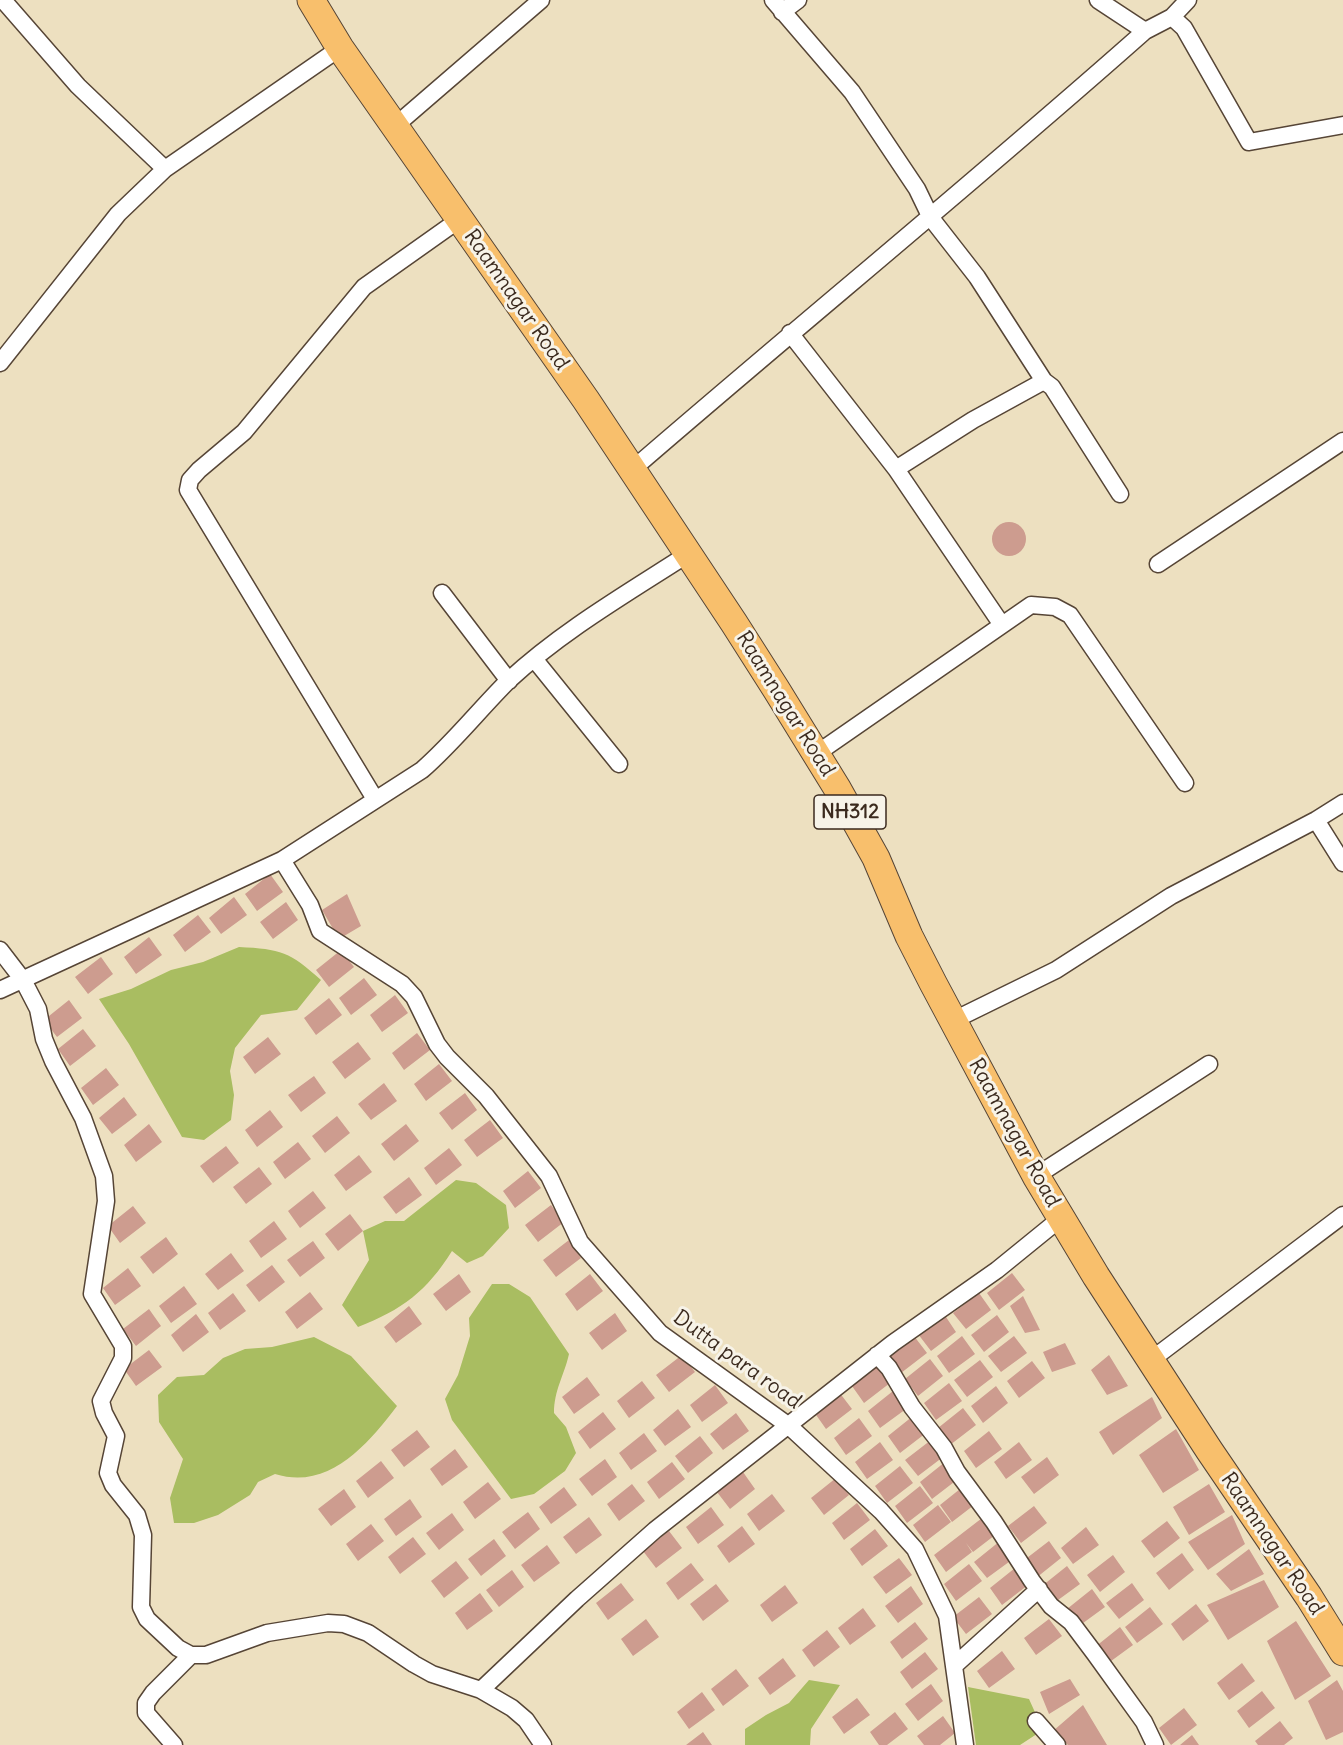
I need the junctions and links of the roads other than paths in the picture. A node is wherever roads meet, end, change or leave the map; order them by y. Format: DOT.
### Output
graph roads {
  1 [pos="3,0"];
  2 [pos="311,0"];
  3 [pos="541,0"];
  4 [pos="798,0"];
  5 [pos="1098,0"];
  6 [pos="1188,0"];
  7 [pos="777,6"];
  8 [pos="1172,17"];
  9 [pos="1145,31"];
  10 [pos="340,48"];
  11 [pos="1343,124"];
  12 [pos="395,126"];
  13 [pos="165,169"];
  14 [pos="931,218"];
  15 [pos="460,219"];
  16 [pos="790,333"];
  17 [pos="0,363"];
  18 [pos="1044,381"];
  19 [pos="1343,441"];
  20 [pos="633,469"];
  21 [pos="896,469"];
  22 [pos="1120,494"];
  23 [pos="688,554"];
  24 [pos="1158,564"];
  25 [pos="442,593"];
  26 [pos="1002,625"];
  27 [pos="535,660"];
  28 [pos="509,681"];
  29 [pos="816,754"];
  30 [pos="619,764"];
  31 [pos="1185,783"];
  32 [pos="375,799"];
  33 [pos="1343,803"];
  34 [pos="1316,820"];
  35 [pos="282,860"];
  36 [pos="1343,862"];
  37 [pos="0,950"];
  38 [pos="23,980"];
  39 [pos="0,990"];
  40 [pos="952,1021"];
  41 [pos="1209,1064"];
  42 [pos="1036,1176"];
  43 [pos="1343,1215"];
  44 [pos="1060,1218"];
  45 [pos="877,1355"];
  46 [pos="1151,1360"];
  47 [pos="789,1426"];
  48 [pos="1039,1589"];
  49 [pos="1343,1652"];
  50 [pos="191,1655"];
  51 [pos="954,1666"];
  52 [pos="481,1690"];
  53 [pos="1036,1721"];
  54 [pos="174,1745"];
  55 [pos="543,1745"];
  56 [pos="965,1745"];
  57 [pos="1057,1745"];
  58 [pos="1155,1745"];
  1 -- 13 [label="street"];
  2 -- 10 [label="highway, Raamnagar Road / NH312"];
  3 -- 12 [label="street"];
  4 -- 7 [label="street"];
  5 -- 9 [label="street"];
  6 -- 8 [label="street"];
  7 -- 14 [label="street"];
  8 -- 9 [label="street"];
  8 -- 11 [label="street"];
  9 -- 14 [label="street"];
  10 -- 12 [label="highway, Raamnagar Road / NH312"];
  10 -- 13 [label="street"];
  12 -- 15 [label="highway, Raamnagar Road / NH312"];
  13 -- 17 [label="street"];
  14 -- 16 [label="street"];
  14 -- 18 [label="street"];
  15 -- 20 [label="highway, Raamnagar Road / NH312"];
  15 -- 32 [label="street"];
  16 -- 20 [label="street"];
  16 -- 21 [label="street"];
  18 -- 21 [label="street"];
  18 -- 22 [label="street"];
  19 -- 24 [label="street"];
  20 -- 23 [label="highway, Raamnagar Road / NH312"];
  21 -- 26 [label="street"];
  23 -- 27 [label="street"];
  23 -- 29 [label="highway, Raamnagar Road / NH312"];
  25 -- 28 [label="street"];
  26 -- 29 [label="street"];
  26 -- 31 [label="street"];
  27 -- 28 [label="street"];
  27 -- 30 [label="street"];
  28 -- 32 [label="street"];
  29 -- 40 [label="highway, Raamnagar Road / NH312"];
  32 -- 35 [label="street"];
  33 -- 34 [label="street"];
  34 -- 36 [label="street"];
  34 -- 40 [label="street"];
  35 -- 38 [label="street"];
  35 -- 47 [label="street, Dutta para road"];
  37 -- 38 [label="street"];
  38 -- 39 [label="street"];
  38 -- 50 [label="street"];
  40 -- 42 [label="highway, Raamnagar Road / NH312"];
  41 -- 42 [label="street"];
  42 -- 44 [label="highway, Raamnagar Road / NH312"];
  43 -- 46 [label="street"];
  44 -- 45 [label="street"];
  44 -- 46 [label="highway, Raamnagar Road / NH312"];
  45 -- 47 [label="street"];
  45 -- 48 [label="street"];
  46 -- 49 [label="highway, Raamnagar Road / NH312"];
  47 -- 51 [label="street, Dutta para road"];
  47 -- 52 [label="street"];
  48 -- 51 [label="street"];
  48 -- 58 [label="street"];
  50 -- 52 [label="street"];
  50 -- 54 [label="street"];
  51 -- 56 [label="street, Dutta para road"];
  52 -- 55 [label="street"];
  53 -- 57 [label="street"];
}
